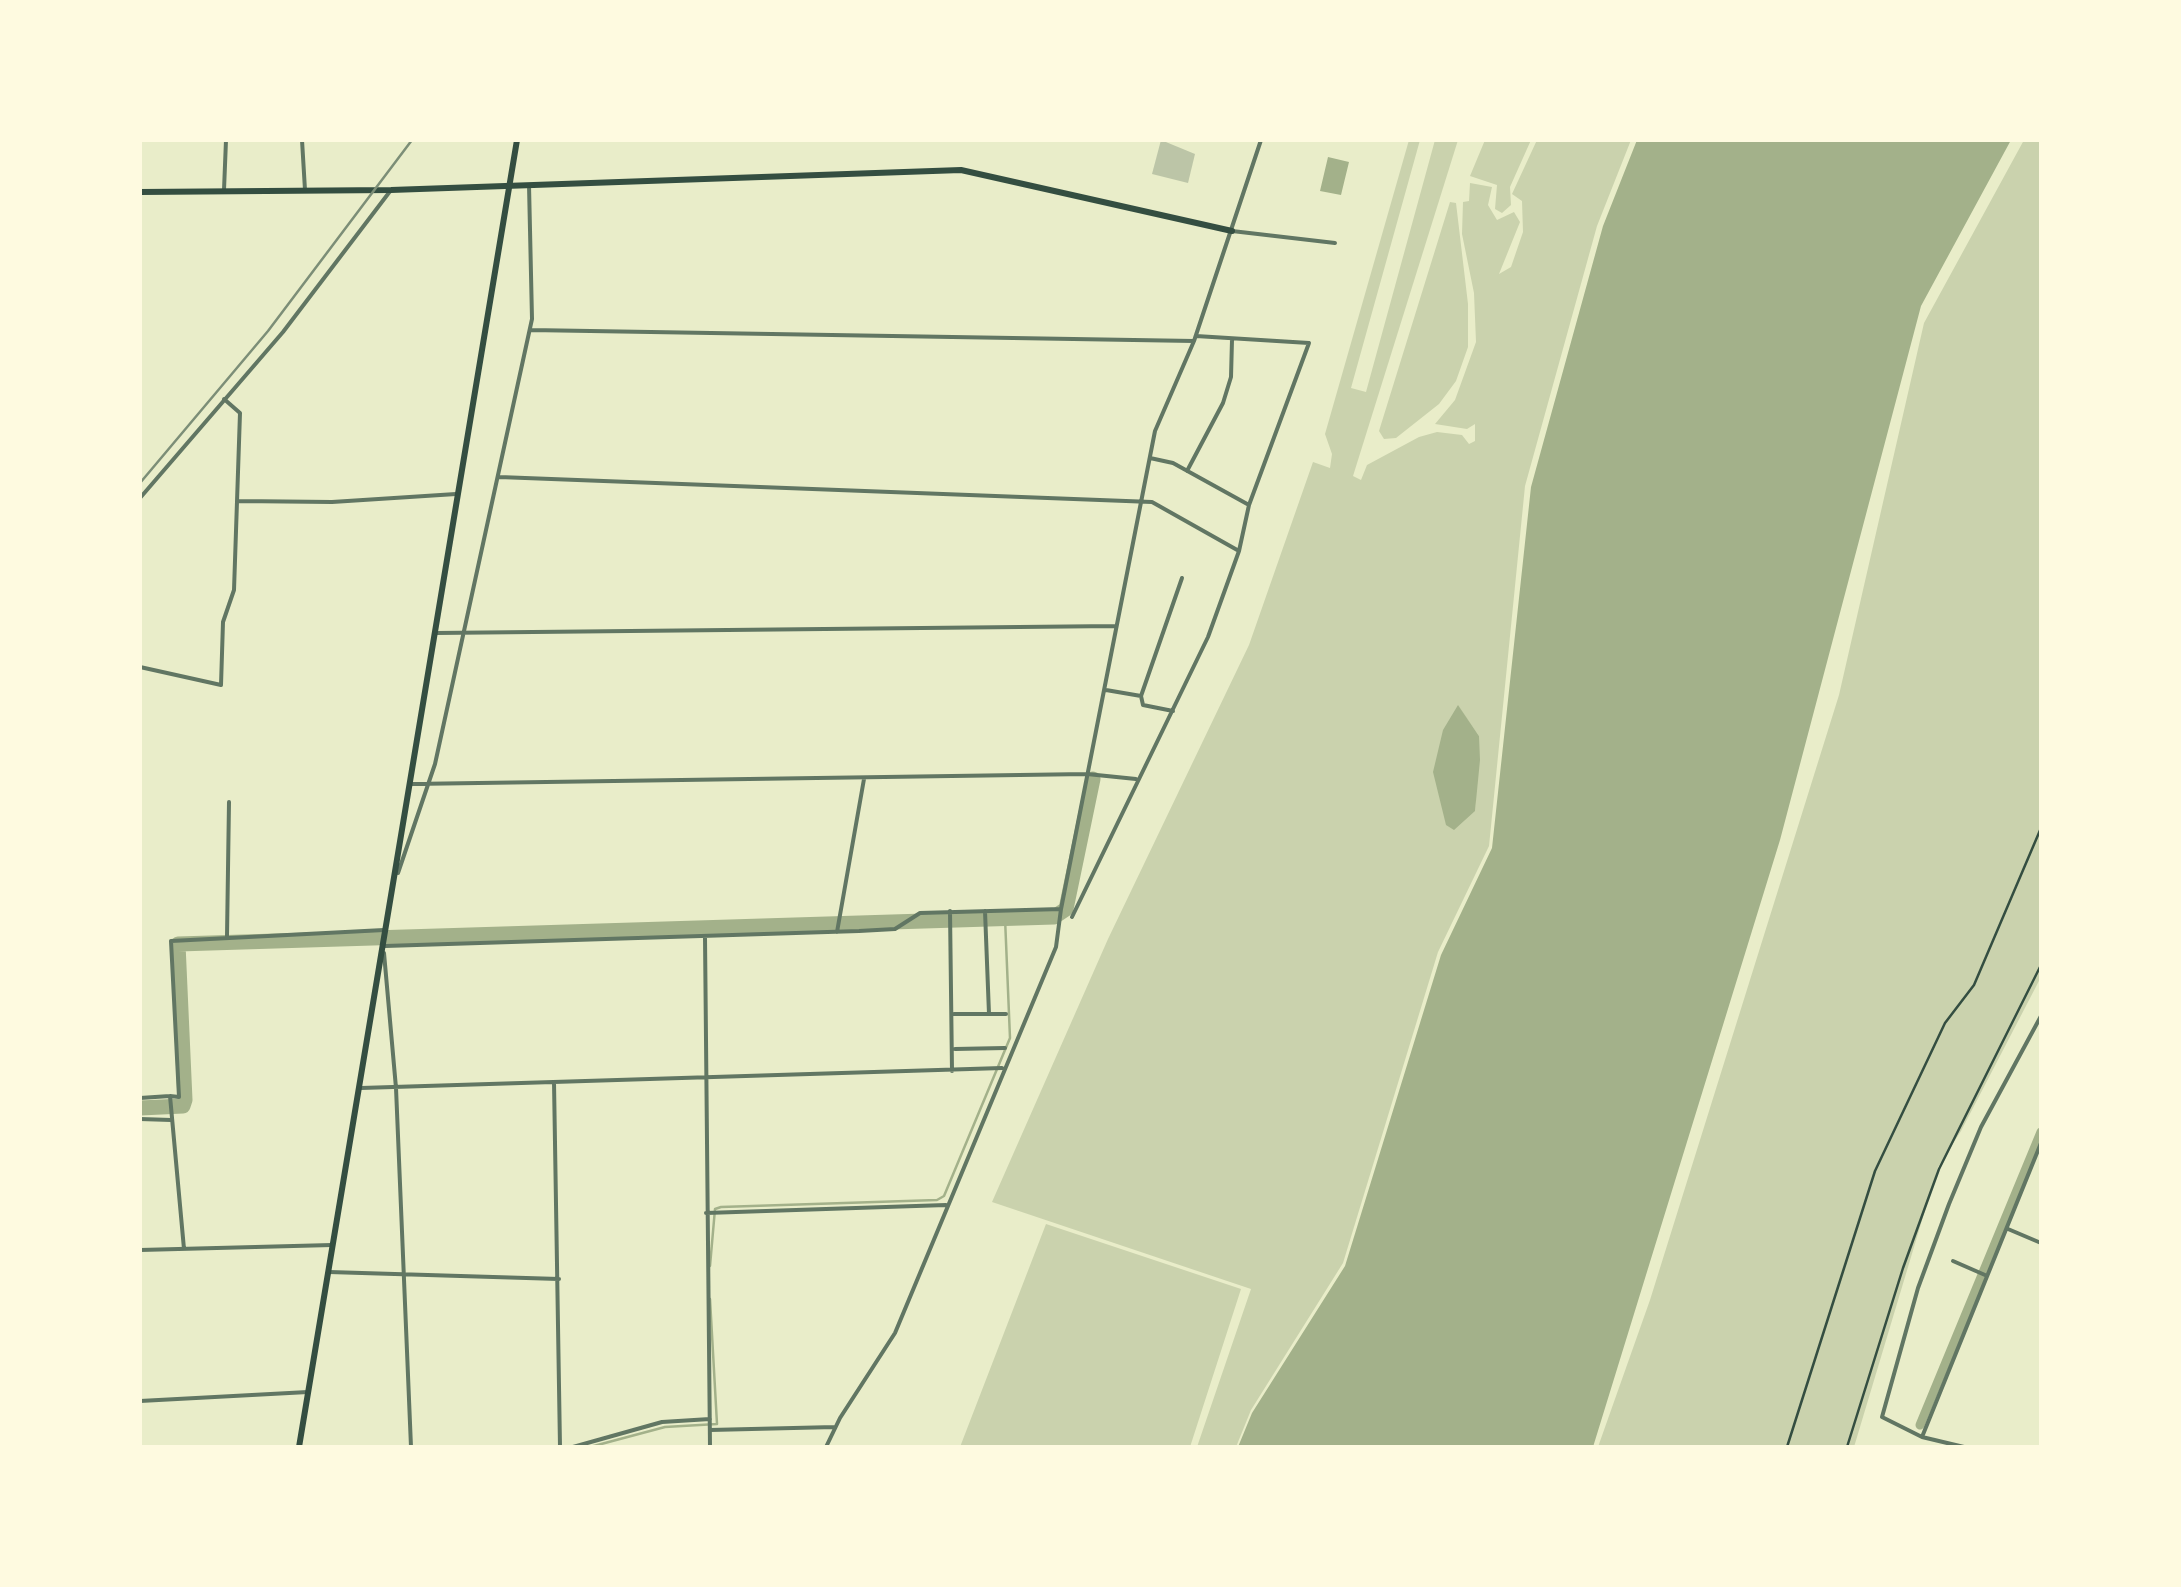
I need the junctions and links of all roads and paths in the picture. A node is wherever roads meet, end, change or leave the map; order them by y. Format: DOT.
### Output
graph roads {
  1 [pos="226,140"];
  2 [pos="302,140"];
  3 [pos="517,140"];
  4 [pos="1261,140"];
  5 [pos="510,185"];
  6 [pos="529,185"];
  7 [pos="306,190"];
  8 [pos="391,190"];
  9 [pos="140,192"];
  10 [pos="224,192"];
  11 [pos="1232,232"];
  12 [pos="1335,243"];
  13 [pos="530,330"];
  14 [pos="1195,338"];
  15 [pos="1232,340"];
  16 [pos="224,399"];
  17 [pos="1149,458"];
  18 [pos="1188,470"];
  19 [pos="499,478"];
  20 [pos="456,494"];
  21 [pos="140,498"];
  22 [pos="238,501"];
  23 [pos="1141,502"];
  24 [pos="1249,504"];
  25 [pos="1239,551"];
  26 [pos="1182,578"];
  27 [pos="1116,626"];
  28 [pos="432,633"];
  29 [pos="464,633"];
  30 [pos="140,667"];
  31 [pos="1104,690"];
  32 [pos="1141,696"];
  33 [pos="1173,711"];
  34 [pos="1087,774"];
  35 [pos="864,778"];
  36 [pos="1138,779"];
  37 [pos="411,784"];
  38 [pos="428,784"];
  39 [pos="229,802"];
  40 [pos="2041,828"];
  41 [pos="390,893"];
  42 [pos="1061,909"];
  43 [pos="985,910"];
  44 [pos="950,911"];
  45 [pos="1072,918"];
  46 [pos="384,930"];
  47 [pos="837,932"];
  48 [pos="705,935"];
  49 [pos="227,936"];
  50 [pos="382,946"];
  51 [pos="2041,966"];
  52 [pos="954,1014"];
  53 [pos="989,1014"];
  54 [pos="1006,1014"];
  55 [pos="2041,1016"];
  56 [pos="1005,1048"];
  57 [pos="955,1049"];
  58 [pos="1002,1068"];
  59 [pos="952,1071"];
  60 [pos="706,1075"];
  61 [pos="554,1080"];
  62 [pos="356,1088"];
  63 [pos="396,1088"];
  64 [pos="170,1096"];
  65 [pos="140,1098"];
  66 [pos="140,1120"];
  67 [pos="171,1120"];
  68 [pos="2041,1144"];
  69 [pos="946,1205"];
  70 [pos="706,1213"];
  71 [pos="2008,1229"];
  72 [pos="2041,1243"];
  73 [pos="332,1245"];
  74 [pos="184,1248"];
  75 [pos="140,1250"];
  76 [pos="1953,1261"];
  77 [pos="328,1272"];
  78 [pos="402,1272"];
  79 [pos="1986,1276"];
  80 [pos="559,1279"];
  81 [pos="308,1392"];
  82 [pos="140,1401"];
  83 [pos="710,1419"];
  84 [pos="835,1427"];
  85 [pos="710,1430"];
  86 [pos="1922,1437"];
  87 [pos="299,1447"];
  88 [pos="411,1447"];
  89 [pos="560,1447"];
  90 [pos="574,1447"];
  91 [pos="710,1447"];
  92 [pos="826,1447"];
  93 [pos="1787,1447"];
  94 [pos="1847,1447"];
  95 [pos="1964,1447"];
  1 -- 10 [label="street"];
  2 -- 7 [label="street"];
  3 -- 5 [label="main road"];
  4 -- 11 [label="street"];
  5 -- 6 [label="main road"];
  5 -- 8 [label="main road"];
  5 -- 20 [label="main road"];
  6 -- 11 [label="main road"];
  6 -- 13 [label="street"];
  7 -- 8 [label="main road"];
  7 -- 10 [label="main road"];
  8 -- 16 [label="street"];
  9 -- 10 [label="main road"];
  11 -- 12 [label="street"];
  11 -- 14 [label="street"];
  13 -- 14 [label="street"];
  13 -- 19 [label="street"];
  14 -- 15 [label="street"];
  14 -- 17 [label="street"];
  15 -- 18 [label="street"];
  15 -- 24 [label="street"];
  16 -- 21 [label="street"];
  16 -- 22 [label="street"];
  17 -- 18 [label="street"];
  17 -- 23 [label="street"];
  18 -- 24 [label="street"];
  19 -- 23 [label="street"];
  19 -- 29 [label="street"];
  20 -- 22 [label="street"];
  20 -- 28 [label="main road"];
  22 -- 30 [label="street"];
  23 -- 25 [label="street"];
  23 -- 27 [label="street"];
  24 -- 25 [label="street"];
  25 -- 33 [label="street"];
  26 -- 32 [label="street"];
  27 -- 29 [label="street"];
  27 -- 31 [label="street"];
  28 -- 29 [label="street"];
  28 -- 37 [label="main road"];
  29 -- 38 [label="street"];
  31 -- 32 [label="street"];
  31 -- 34 [label="street"];
  32 -- 33 [label="street"];
  33 -- 36 [label="street"];
  34 -- 35 [label="street"];
  34 -- 36 [label="street"];
  34 -- 42 [label="street"];
  35 -- 38 [label="street"];
  35 -- 47 [label="street"];
  36 -- 45 [label="street"];
  37 -- 38 [label="street"];
  37 -- 41 [label="main road"];
  38 -- 41 [label="street"];
  39 -- 49 [label="street"];
  40 -- 93 [label="path"];
  41 -- 46 [label="main road"];
  42 -- 43 [label="street"];
  42 -- 58 [label="street"];
  43 -- 44 [label="street"];
  43 -- 53 [label="street"];
  44 -- 47 [label="street"];
  44 -- 52 [label="street"];
  46 -- 49 [label="street"];
  46 -- 50 [label="main road"];
  47 -- 48 [label="street"];
  48 -- 50 [label="street"];
  48 -- 60 [label="street"];
  49 -- 64 [label="street"];
  50 -- 62 [label="main road"];
  50 -- 63 [label="street"];
  51 -- 94 [label="path"];
  52 -- 53 [label="street"];
  52 -- 57 [label="street"];
  53 -- 54 [label="street"];
  55 -- 86 [label="street"];
  56 -- 57 [label="street"];
  57 -- 59 [label="street"];
  58 -- 59 [label="street"];
  58 -- 69 [label="street"];
  59 -- 60 [label="street"];
  60 -- 61 [label="street"];
  60 -- 70 [label="street"];
  61 -- 63 [label="street"];
  61 -- 80 [label="street"];
  62 -- 63 [label="street"];
  62 -- 73 [label="main road"];
  63 -- 78 [label="street"];
  64 -- 65 [label="street"];
  64 -- 67 [label="street"];
  66 -- 67 [label="street"];
  67 -- 74 [label="street"];
  68 -- 71 [label="street"];
  69 -- 70 [label="street"];
  69 -- 84 [label="street"];
  70 -- 83 [label="street"];
  71 -- 72 [label="street"];
  71 -- 79 [label="street"];
  73 -- 74 [label="street"];
  73 -- 77 [label="main road"];
  74 -- 75 [label="street"];
  76 -- 79 [label="street"];
  77 -- 78 [label="street"];
  77 -- 81 [label="main road"];
  78 -- 80 [label="street"];
  78 -- 88 [label="street"];
  79 -- 86 [label="street"];
  80 -- 89 [label="street"];
  81 -- 82 [label="street"];
  81 -- 87 [label="main road"];
  83 -- 85 [label="street"];
  83 -- 90 [label="street"];
  84 -- 85 [label="street"];
  84 -- 92 [label="street"];
  85 -- 91 [label="street"];
  86 -- 95 [label="street"];
}
